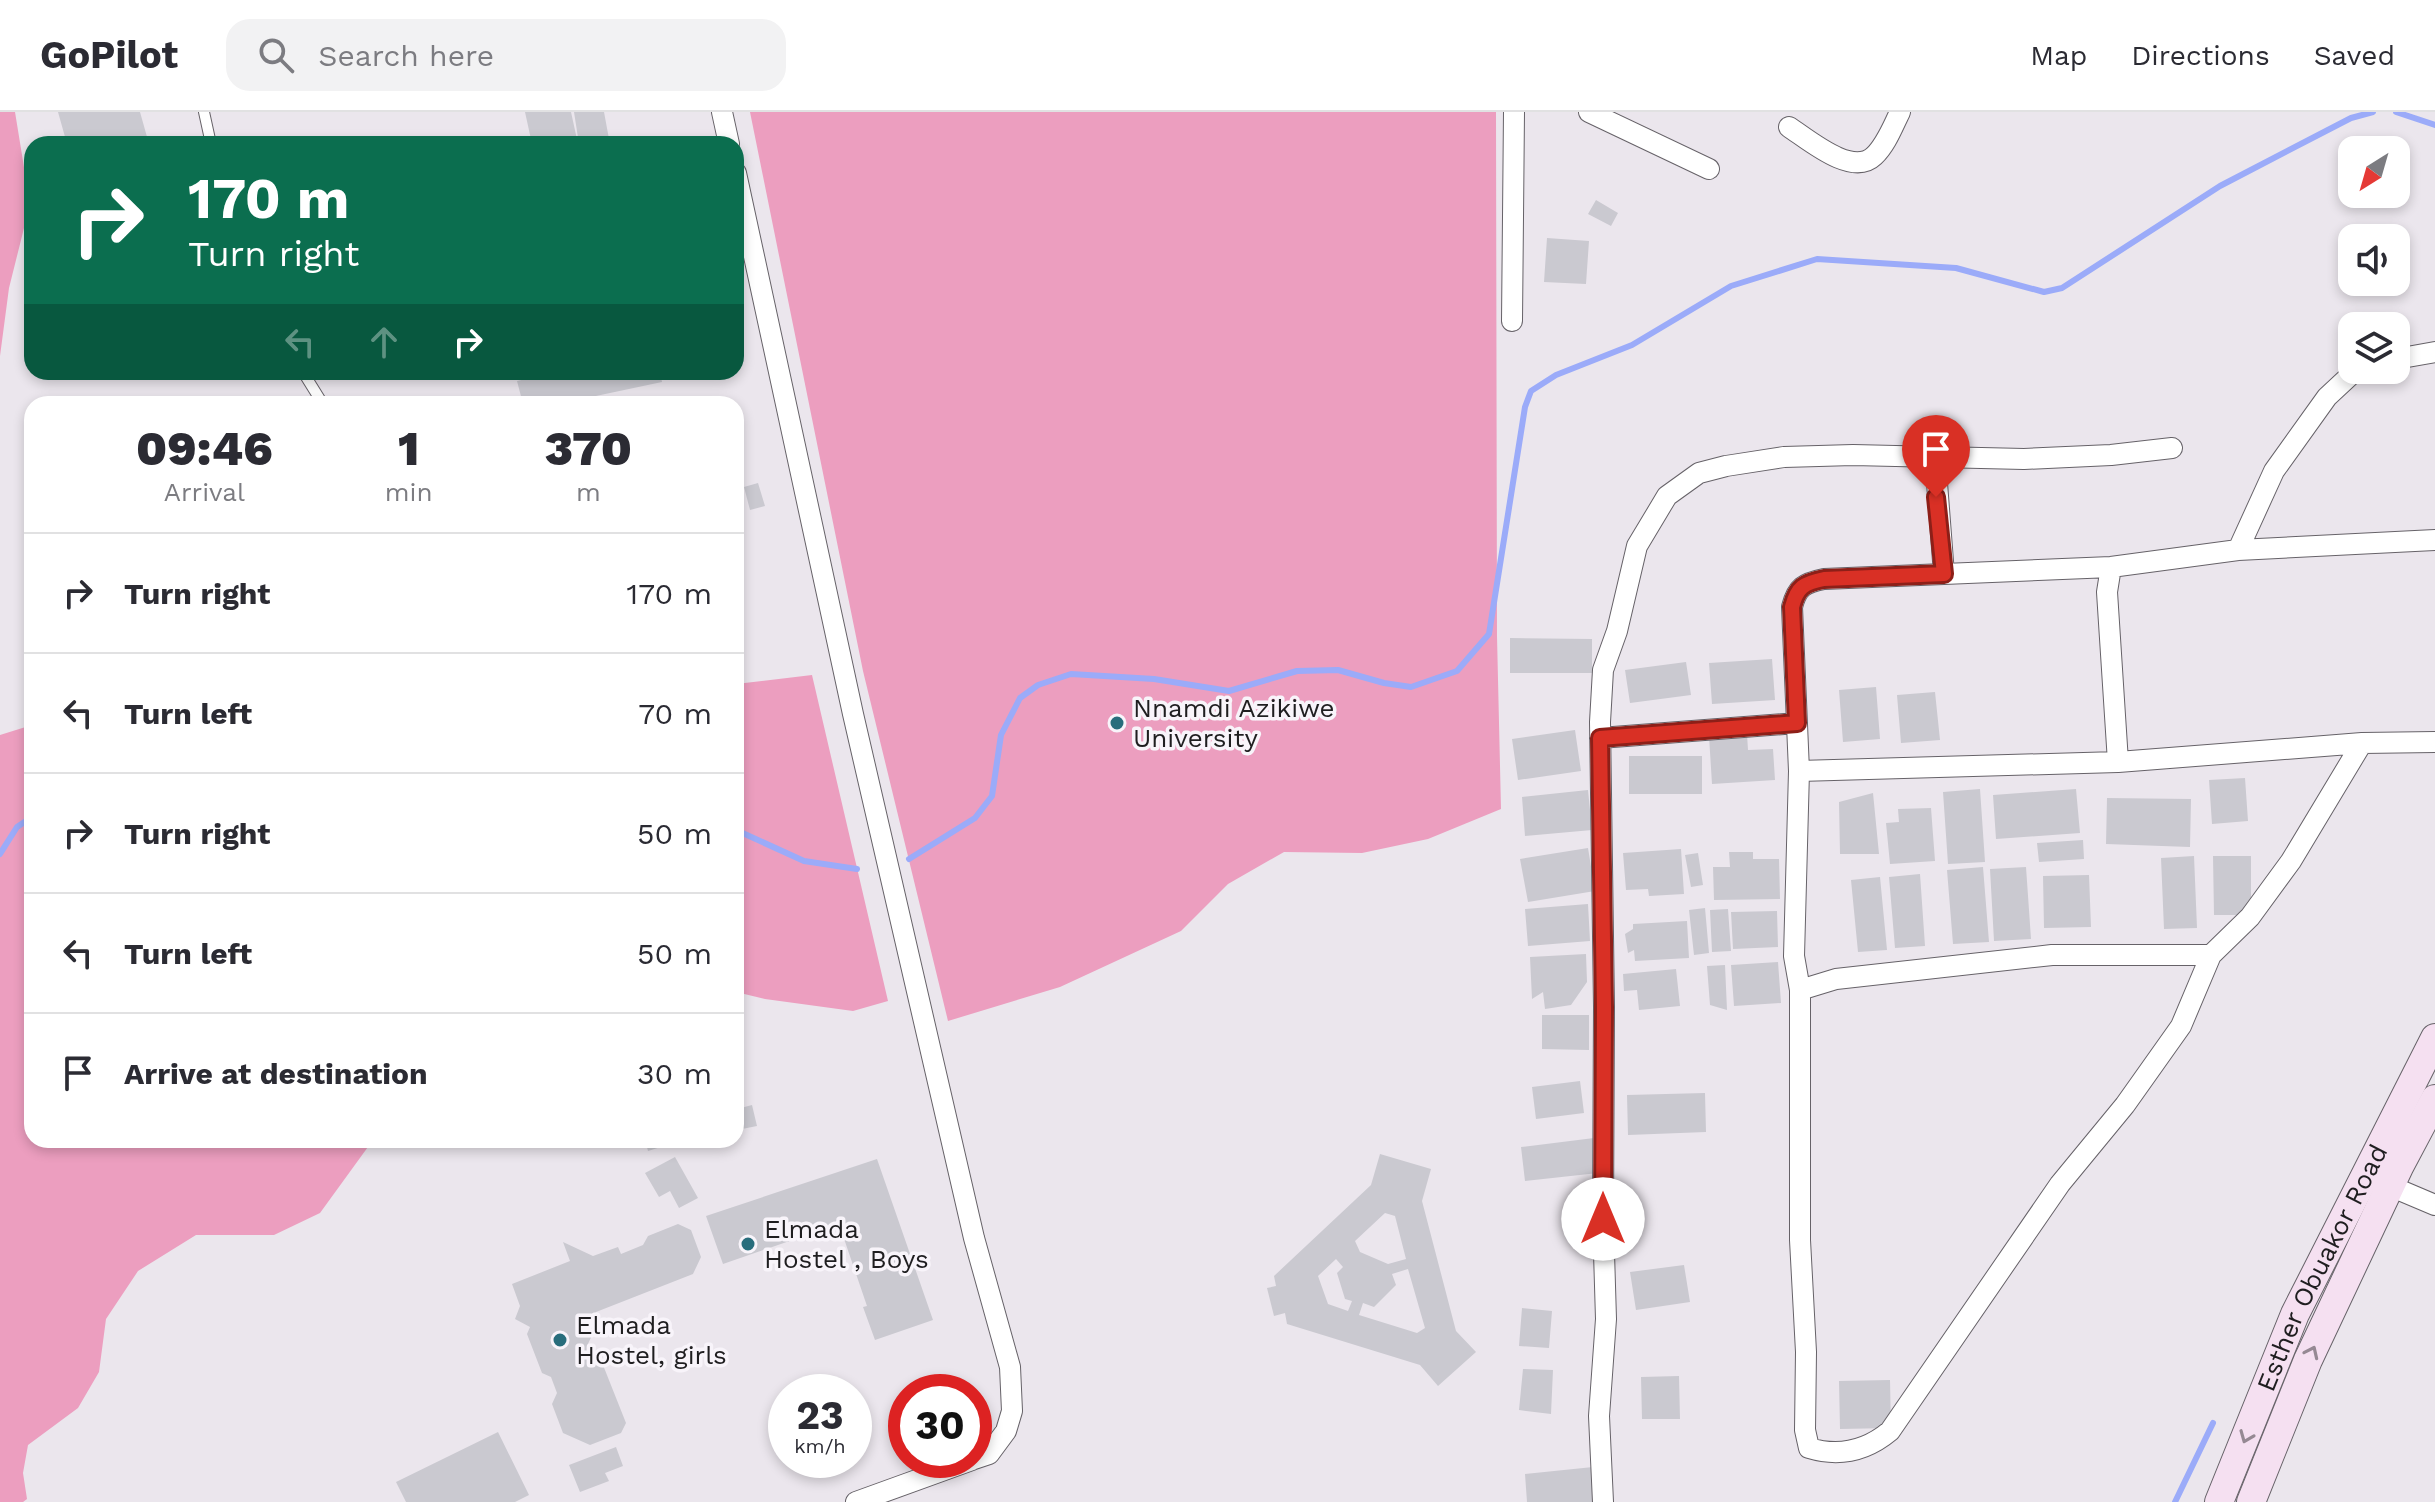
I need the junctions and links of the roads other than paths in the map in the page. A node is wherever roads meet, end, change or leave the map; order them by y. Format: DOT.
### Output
graph roads {
  1 [pos="204,112"];
  2 [pos="722,112"];
  3 [pos="1514,112"];
  4 [pos="1589,112"];
  5 [pos="1900,112"];
  6 [pos="1789,127"];
  7 [pos="209,136"];
  8 [pos="727,136"];
  9 [pos="1709,169"];
  10 [pos="744,210"];
  11 [pos="1512,321"];
  12 [pos="2435,352"];
  13 [pos="2410,356"];
  14 [pos="2341,384"];
  15 [pos="2172,448"];
  16 [pos="1935,457"];
  17 [pos="2435,540"];
  18 [pos="2238,550"];
  19 [pos="2111,567"];
  20 [pos="1944,574"];
  21 [pos="1797,723"];
  22 [pos="1600,738"];
  23 [pos="2435,742"];
  24 [pos="2362,743"];
  25 [pos="2118,762"];
  26 [pos="1799,771"];
  27 [pos="2211,955"];
  28 [pos="1800,990"];
  29 [pos="2435,1038"];
  30 [pos="2427,1094"];
  31 [pos="2390,1186"];
  32 [pos="2435,1205"];
  33 [pos="992,1450"];
  34 [pos="923,1478"];
  35 [pos="856,1502"];
  36 [pos="1603,1502"];
  37 [pos="2219,1502"];
  38 [pos="2251,1502"];
  1 -- 7 [label="lane"];
  2 -- 8 [label="street"];
  3 -- 11 [label="street"];
  4 -- 9 [label="street"];
  5 -- 6 [label="street"];
  10 -- 33 [label="street"];
  12 -- 13 [label="street"];
  14 -- 18 [label="street"];
  15 -- 16 [label="street"];
  16 -- 20 [label="street"];
  16 -- 22 [label="street"];
  17 -- 18 [label="street"];
  18 -- 19 [label="street"];
  19 -- 20 [label="street"];
  19 -- 25 [label="street"];
  20 -- 21 [label="street"];
  21 -- 22 [label="street"];
  21 -- 26 [label="street"];
  22 -- 36 [label="street"];
  23 -- 24 [label="street"];
  24 -- 25 [label="street"];
  24 -- 27 [label="street"];
  25 -- 26 [label="street"];
  26 -- 28 [label="street"];
  27 -- 28 [label="street"];
  27 -- 28 [label="street"];
  29 -- 30 [label="street, Esther Obuakor Road"];
  30 -- 31 [label="street, Esther Obuakor Road"];
  30 -- 37 [label="street, Esther Obuakor Road, one-way"];
  31 -- 32 [label="street"];
  38 -- 31 [label="street, Esther Obuakor Road, one-way"];
  34 -- 35 [label="street"];
}
